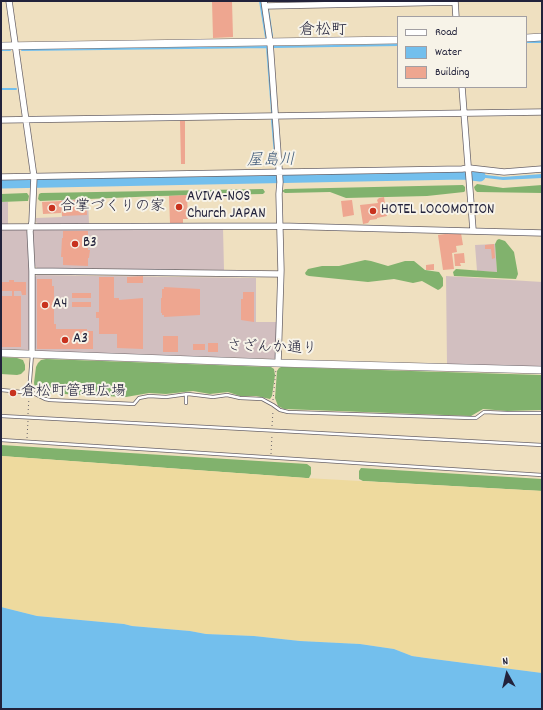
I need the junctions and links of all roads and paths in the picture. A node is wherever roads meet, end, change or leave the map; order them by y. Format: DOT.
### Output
graph roads {
  1 [pos="9,1"];
  2 [pos="455,2"];
  3 [pos="264,4"];
  4 [pos="456,16"];
  5 [pos="542,37"];
  6 [pos="527,38"];
  7 [pos="397,40"];
  8 [pos="270,42"];
  9 [pos="1,46"];
  10 [pos="15,46"];
  11 [pos="462,88"];
  12 [pos="542,112"];
  13 [pos="464,113"];
  14 [pos="276,116"];
  15 [pos="1,120"];
  16 [pos="26,120"];
  17 [pos="469,169"];
  18 [pos="542,170"];
  19 [pos="280,172"];
  20 [pos="1,177"];
  21 [pos="34,178"];
  22 [pos="280,226"];
  23 [pos="1,227"];
  24 [pos="31,227"];
  25 [pos="473,230"];
  26 [pos="542,233"];
  27 [pos="32,272"];
  28 [pos="280,274"];
  29 [pos="1,353"];
  30 [pos="32,354"];
  31 [pos="277,365"];
  32 [pos="542,370"];
  33 [pos="1,390"];
  34 [pos="30,392"];
  35 [pos="186,394"];
  36 [pos="186,403"];
  37 [pos="134,404"];
  38 [pos="140,404"];
  39 [pos="274,405"];
  40 [pos="542,413"];
  41 [pos="28,415"];
  42 [pos="1,416"];
  43 [pos="28,420"];
  44 [pos="272,428"];
  45 [pos="272,433"];
  46 [pos="27,436"];
  47 [pos="1,440"];
  48 [pos="542,445"];
  49 [pos="271,455"];
  50 [pos="542,475"];
  1 -- 10 [label="street"];
  2 -- 3 [label="street"];
  2 -- 4 [label="street"];
  3 -- 8 [label="street"];
  5 -- 6 [label="street"];
  7 -- 8 [label="street"];
  8 -- 10 [label="street"];
  8 -- 14 [label="street"];
  9 -- 10 [label="street"];
  10 -- 16 [label="street"];
  11 -- 13 [label="street"];
  12 -- 13 [label="street"];
  13 -- 14 [label="street"];
  13 -- 17 [label="street"];
  14 -- 16 [label="street"];
  14 -- 19 [label="street"];
  15 -- 16 [label="street"];
  16 -- 21 [label="street"];
  17 -- 18 [label="street"];
  17 -- 19 [label="street"];
  17 -- 25 [label="street"];
  19 -- 21 [label="street"];
  19 -- 22 [label="street"];
  20 -- 21 [label="street"];
  21 -- 24 [label="street"];
  22 -- 24 [label="street"];
  22 -- 25 [label="street"];
  22 -- 28 [label="street"];
  23 -- 24 [label="street"];
  24 -- 27 [label="street"];
  25 -- 26 [label="street"];
  27 -- 28 [label="street"];
  27 -- 30 [label="street"];
  28 -- 31 [label="street"];
  29 -- 30 [label="street, さざんか通り"];
  30 -- 31 [label="street, さざんか通り"];
  30 -- 34 [label="lane"];
  31 -- 32 [label="street, さざんか通り"];
  31 -- 39 [label="path"];
  33 -- 34 [label="lane"];
  34 -- 37 [label="lane"];
  34 -- 41 [label="path"];
  35 -- 36 [label="lane"];
  35 -- 37 [label="lane"];
  35 -- 39 [label="lane"];
  37 -- 38 [label="lane"];
  39 -- 40 [label="lane"];
  39 -- 44 [label="path"];
  42 -- 48 [label="lane"];
  43 -- 46 [label="path"];
  45 -- 49 [label="path"];
  47 -- 50 [label="lane"];
}
